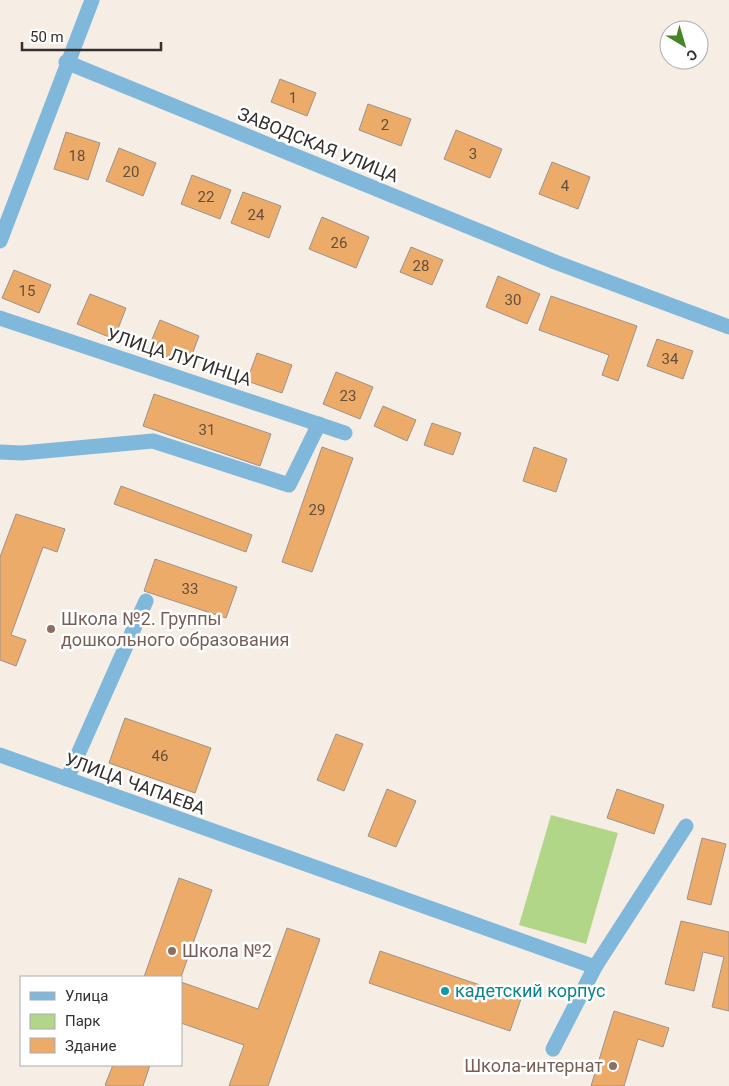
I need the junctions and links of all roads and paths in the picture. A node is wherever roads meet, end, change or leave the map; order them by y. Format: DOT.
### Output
graph roads {
  1 [pos="92,0"];
  2 [pos="66,62"];
  3 [pos="0,241"];
  4 [pos="0,318"];
  5 [pos="729,327"];
  6 [pos="319,424"];
  7 [pos="345,433"];
  8 [pos="0,452"];
  9 [pos="146,601"];
  10 [pos="0,755"];
  11 [pos="67,779"];
  12 [pos="686,826"];
  13 [pos="595,967"];
  14 [pos="553,1049"];
  1 -- 2 [label="street"];
  2 -- 3 [label="street"];
  2 -- 5 [label="street, ЗАВОДСКАЯ УЛИЦА"];
  4 -- 6 [label="street, УЛИЦА ЛУГИНЦА"];
  6 -- 7 [label="street, УЛИЦА ЛУГИНЦА"];
  6 -- 8 [label="street"];
  9 -- 11 [label="street"];
  10 -- 11 [label="street, УЛИЦА ЧАПАЕВА"];
  11 -- 13 [label="street, УЛИЦА ЧАПАЕВА"];
  12 -- 13 [label="street"];
  13 -- 14 [label="street"];
}
